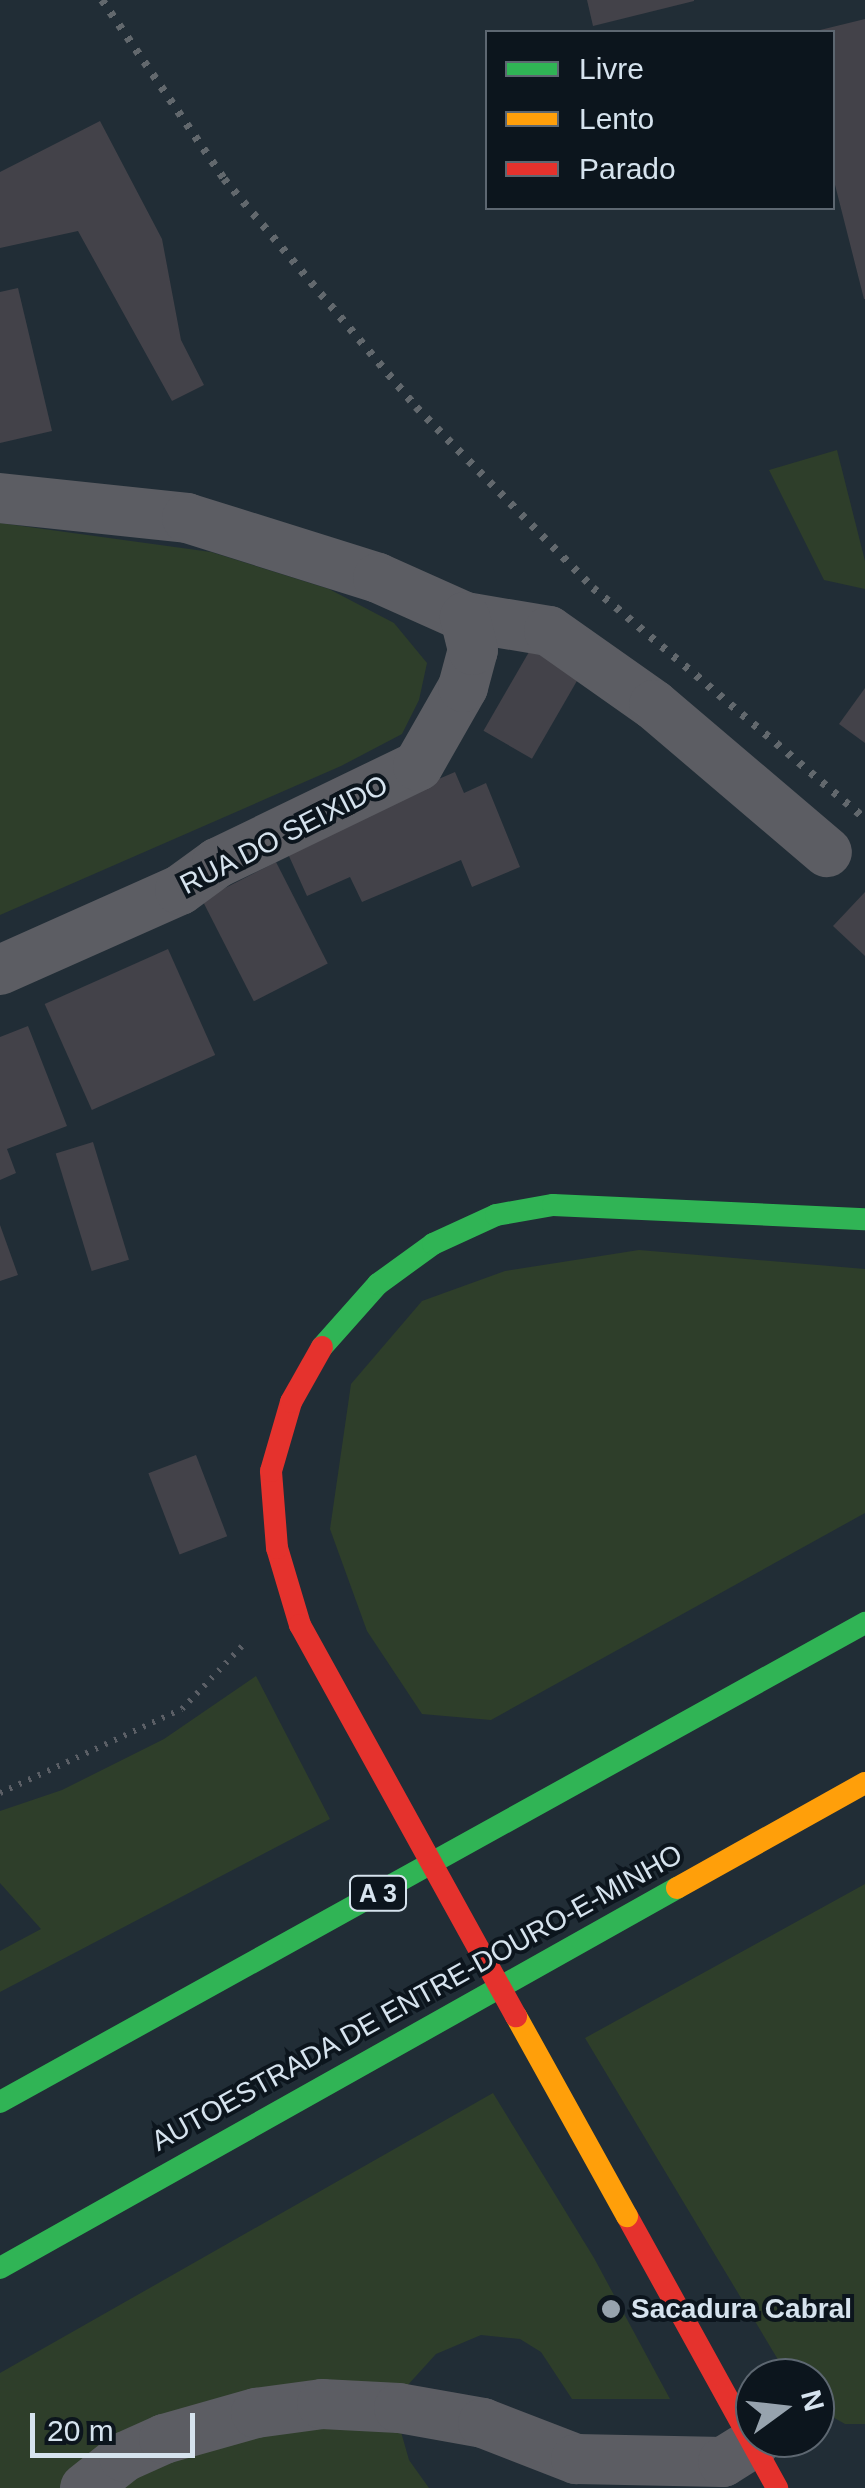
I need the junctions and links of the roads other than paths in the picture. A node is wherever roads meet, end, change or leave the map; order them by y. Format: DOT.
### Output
graph roads {
  1 [pos="0,498"];
  2 [pos="465,616"];
  3 [pos="827,852"];
  4 [pos="0,970"];
  5 [pos="865,1218"];
  6 [pos="865,1623"];
  7 [pos="865,1783"];
  8 [pos="0,2102"];
  9 [pos="0,2268"];
  10 [pos="735,2404"];
  11 [pos="735,2454"];
  12 [pos="764,2458"];
  13 [pos="85,2488"];
  14 [pos="777,2488"];
  1 -- 2 [label="street"];
  2 -- 3 [label="street"];
  2 -- 4 [label="street, RUA DO SEIXIDO"];
  5 -- 10 [label="main road, bridge"];
  6 -- 8 [label="main road, A 3"];
  7 -- 9 [label="main road, AUTOESTRADA DE ENTRE-DOURO-E-MINHO"];
  11 -- 13 [label="street"];
  12 -- 14 [label="main road"];
}
